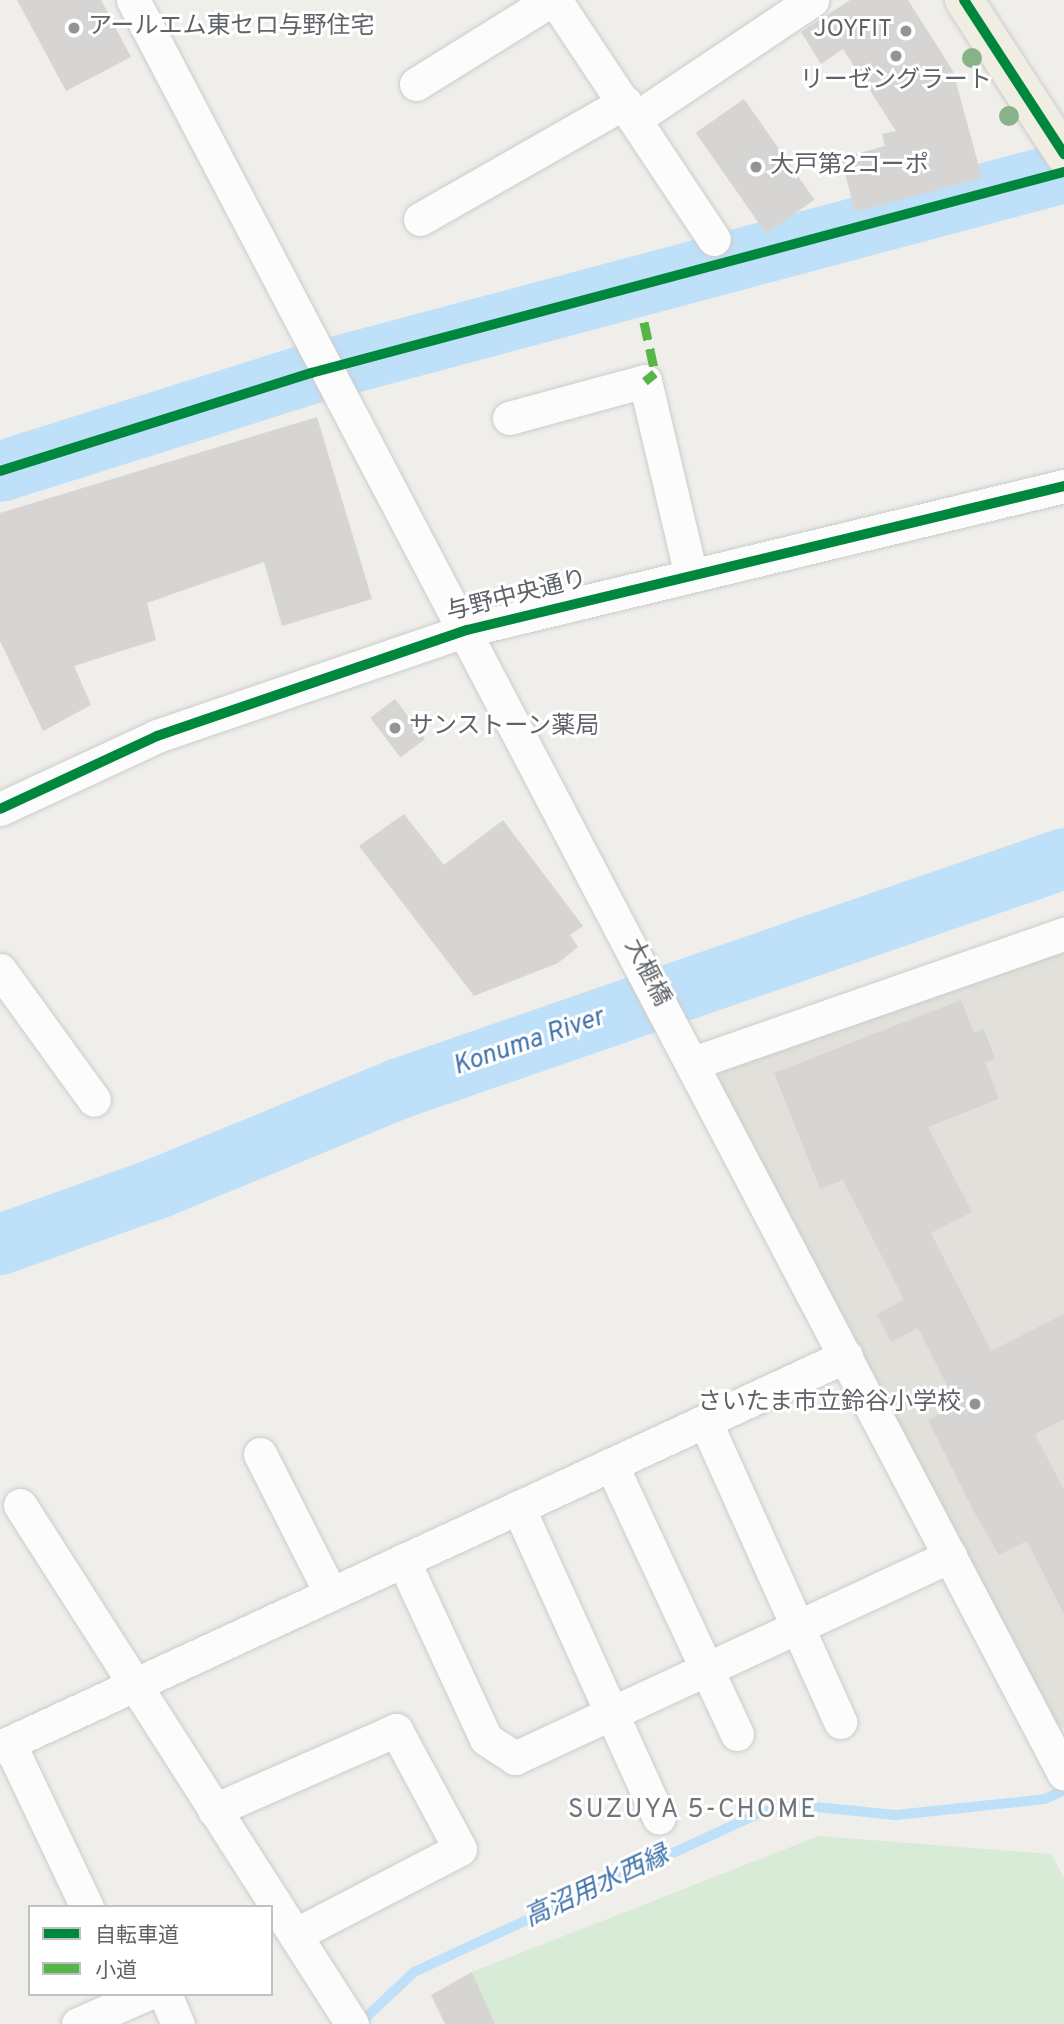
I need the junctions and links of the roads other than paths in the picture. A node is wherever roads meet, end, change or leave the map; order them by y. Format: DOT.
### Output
graph roads {
  1 [pos="133,0"];
  2 [pos="553,0"];
  3 [pos="812,0"];
  4 [pos="964,0"];
  5 [pos="416,84"];
  6 [pos="630,110"];
  7 [pos="1064,153"];
  8 [pos="421,219"];
  9 [pos="714,239"];
  10 [pos="509,418"];
  11 [pos="1064,486"];
  12 [pos="691,575"];
  13 [pos="467,630"];
  14 [pos="0,809"];
  15 [pos="1064,934"];
  16 [pos="0,970"];
  17 [pos="692,1062"];
  18 [pos="94,1100"];
  19 [pos="846,1356"];
  20 [pos="705,1421"];
  21 [pos="260,1454"];
  22 [pos="611,1464"];
  23 [pos="20,1505"];
  24 [pos="518,1507"];
  25 [pos="950,1556"];
  26 [pos="403,1560"];
  27 [pos="331,1594"];
  28 [pos="796,1628"];
  29 [pos="707,1669"];
  30 [pos="133,1685"];
  31 [pos="611,1714"];
  32 [pos="840,1722"];
  33 [pos="737,1734"];
  34 [pos="5,1745"];
  35 [pos="1062,1763"];
  36 [pos="214,1810"];
  37 [pos="659,1818"];
  38 [pos="86,1905"];
  39 [pos="295,1935"];
  40 [pos="136,1996"];
  41 [pos="166,1996"];
  42 [pos="350,2020"];
  43 [pos="78,2024"];
  44 [pos="178,2024"];
  1 -- 13 [label="street, 大榧橋"];
  2 -- 5 [label="street"];
  2 -- 6 [label="street"];
  3 -- 6 [label="street"];
  4 -- 7 [label="highway"];
  6 -- 8 [label="street"];
  6 -- 9 [label="street"];
  10 -- 12 [label="street"];
  11 -- 12 [label="street, 与野中央通り"];
  12 -- 13 [label="street, 与野中央通り"];
  13 -- 14 [label="street, 与野中央通り"];
  13 -- 17 [label="street, 大榧橋"];
  15 -- 17 [label="street"];
  16 -- 18 [label="street"];
  17 -- 19 [label="street, 大榧橋"];
  19 -- 20 [label="street"];
  19 -- 25 [label="street, 大榧橋"];
  20 -- 22 [label="street"];
  20 -- 28 [label="street"];
  21 -- 27 [label="street"];
  22 -- 24 [label="street"];
  22 -- 29 [label="street"];
  23 -- 30 [label="street"];
  24 -- 26 [label="street"];
  24 -- 31 [label="street"];
  25 -- 28 [label="street"];
  25 -- 35 [label="street, 大榧橋"];
  26 -- 27 [label="street"];
  26 -- 31 [label="street"];
  27 -- 30 [label="street"];
  28 -- 29 [label="street"];
  28 -- 32 [label="street"];
  29 -- 31 [label="street"];
  29 -- 33 [label="street"];
  30 -- 34 [label="street"];
  30 -- 36 [label="street"];
  31 -- 37 [label="street"];
  34 -- 38 [label="street"];
  36 -- 39 [label="street"];
  36 -- 39 [label="street"];
  39 -- 42 [label="street"];
  40 -- 43 [label="street"];
  41 -- 44 [label="street"];
}
